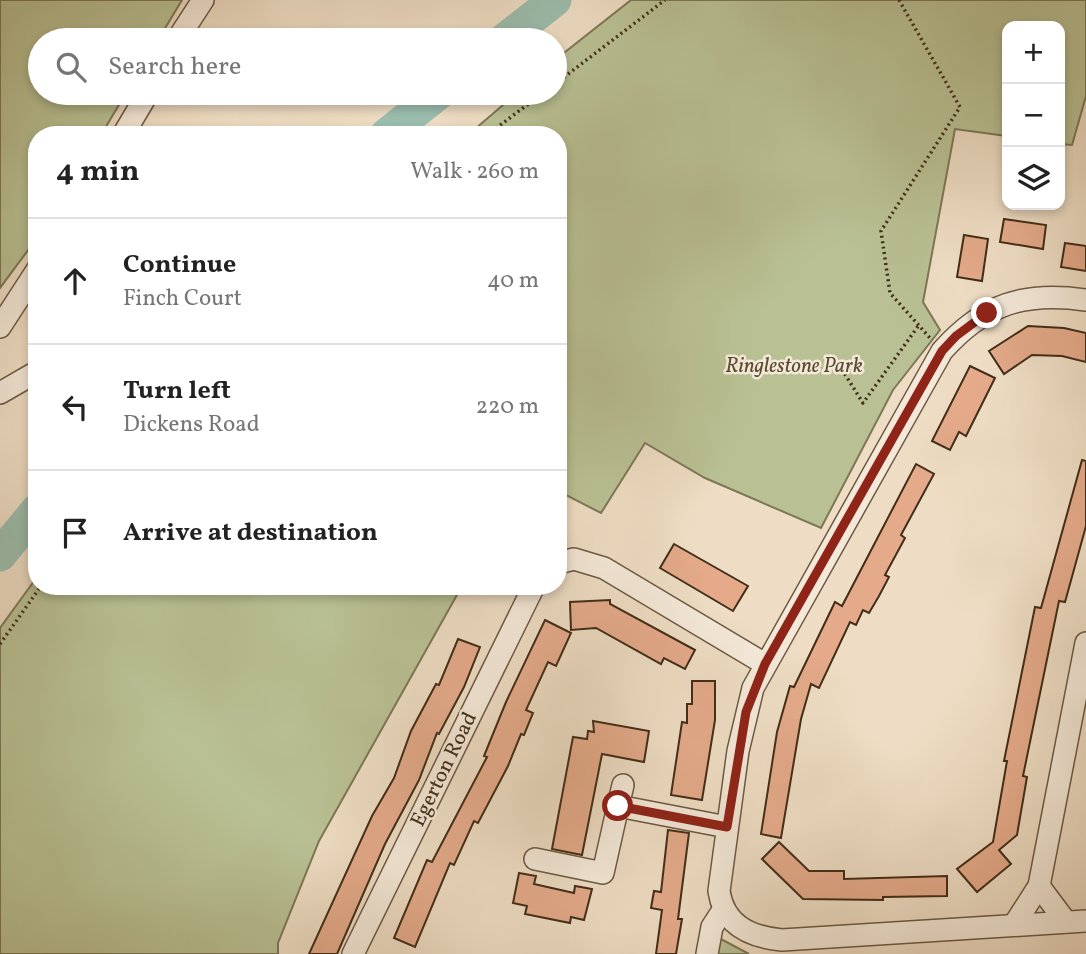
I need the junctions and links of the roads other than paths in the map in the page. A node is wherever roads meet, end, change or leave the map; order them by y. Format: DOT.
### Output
graph roads {
  1 [pos="203,0"];
  2 [pos="185,28"];
  3 [pos="141,105"];
  4 [pos="128,126"];
  5 [pos="28,284"];
  6 [pos="1086,300"];
  7 [pos="0,327"];
  8 [pos="28,377"];
  9 [pos="0,393"];
  10 [pos="567,561"];
  11 [pos="530,595"];
  12 [pos="1086,643"];
  13 [pos="765,664"];
  14 [pos="623,785"];
  15 [pos="618,806"];
  16 [pos="727,827"];
  17 [pos="535,859"];
  18 [pos="1039,886"];
  19 [pos="723,910"];
  20 [pos="1076,921"];
  21 [pos="1014,925"];
  22 [pos="820,946"];
  23 [pos="353,953"];
  24 [pos="707,954"];
  1 -- 2 [label="street"];
  3 -- 4 [label="street"];
  5 -- 7 [label="street"];
  6 -- 13 [label="street"];
  8 -- 9 [label="street"];
  10 -- 13 [label="street"];
  11 -- 23 [label="street, Egerton Road"];
  12 -- 18 [label="street"];
  13 -- 16 [label="street"];
  14 -- 15 [label="street"];
  15 -- 16 [label="street"];
  15 -- 17 [label="street"];
  16 -- 19 [label="street"];
  18 -- 20 [label="street"];
  18 -- 21 [label="street"];
  19 -- 22 [label="street"];
  19 -- 24 [label="street"];
  20 -- 21 [label="street"];
  21 -- 22 [label="street"];
}
